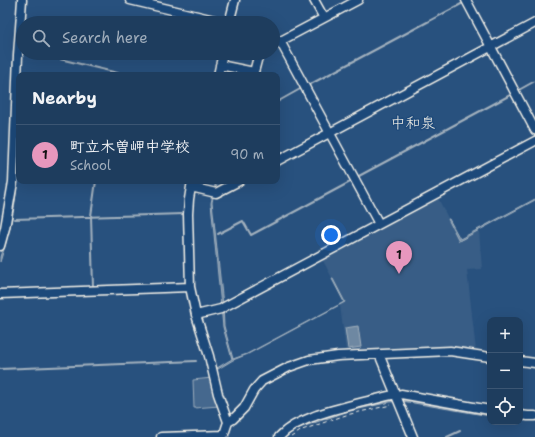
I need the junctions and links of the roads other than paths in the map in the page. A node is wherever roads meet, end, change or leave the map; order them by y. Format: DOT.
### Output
graph roads {
  1 [pos="22,0"];
  2 [pos="130,0"];
  3 [pos="236,0"];
  4 [pos="314,0"];
  5 [pos="358,0"];
  6 [pos="466,0"];
  7 [pos="21,16"];
  8 [pos="198,16"];
  9 [pos="230,16"];
  10 [pos="324,18"];
  11 [pos="535,23"];
  12 [pos="280,41"];
  13 [pos="491,47"];
  14 [pos="280,48"];
  15 [pos="18,60"];
  16 [pos="221,60"];
  17 [pos="257,60"];
  18 [pos="220,65"];
  19 [pos="18,72"];
  20 [pos="219,72"];
  21 [pos="250,72"];
  22 [pos="254,72"];
  23 [pos="535,130"];
  24 [pos="330,133"];
  25 [pos="535,140"];
  26 [pos="16,145"];
  27 [pos="280,159"];
  28 [pos="191,184"];
  29 [pos="233,184"];
  30 [pos="379,224"];
  31 [pos="0,246"];
  32 [pos="190,287"];
  33 [pos="0,294"];
  34 [pos="196,314"];
  35 [pos="379,354"];
  36 [pos="487,357"];
  37 [pos="523,361"];
  38 [pos="535,363"];
  39 [pos="398,399"];
  40 [pos="487,409"];
  41 [pos="523,415"];
  42 [pos="535,416"];
  43 [pos="228,422"];
  44 [pos="223,436"];
  45 [pos="161,437"];
  46 [pos="279,437"];
  47 [pos="413,437"];
  1 -- 7 [label="street"];
  2 -- 8 [label="street"];
  3 -- 9 [label="street"];
  4 -- 10 [label="street"];
  5 -- 10 [label="street"];
  6 -- 13 [label="street"];
  10 -- 12 [label="street"];
  11 -- 13 [label="street"];
  13 -- 23 [label="street"];
  13 -- 24 [label="street"];
  14 -- 24 [label="street"];
  15 -- 19 [label="street"];
  16 -- 18 [label="street"];
  17 -- 22 [label="street"];
  18 -- 20 [label="street"];
  18 -- 21 [label="street"];
  24 -- 27 [label="street"];
  24 -- 30 [label="street"];
  25 -- 30 [label="street"];
  26 -- 31 [label="street"];
  28 -- 29 [label="street"];
  28 -- 32 [label="street"];
  30 -- 34 [label="street"];
  32 -- 33 [label="street"];
  32 -- 34 [label="street"];
  34 -- 43 [label="street"];
  35 -- 36 [label="street"];
  35 -- 39 [label="street"];
  35 -- 43 [label="street"];
  37 -- 38 [label="street"];
  39 -- 40 [label="street"];
  39 -- 46 [label="street"];
  39 -- 47 [label="street"];
  41 -- 42 [label="street"];
  43 -- 44 [label="street"];
  44 -- 45 [label="street"];
}
